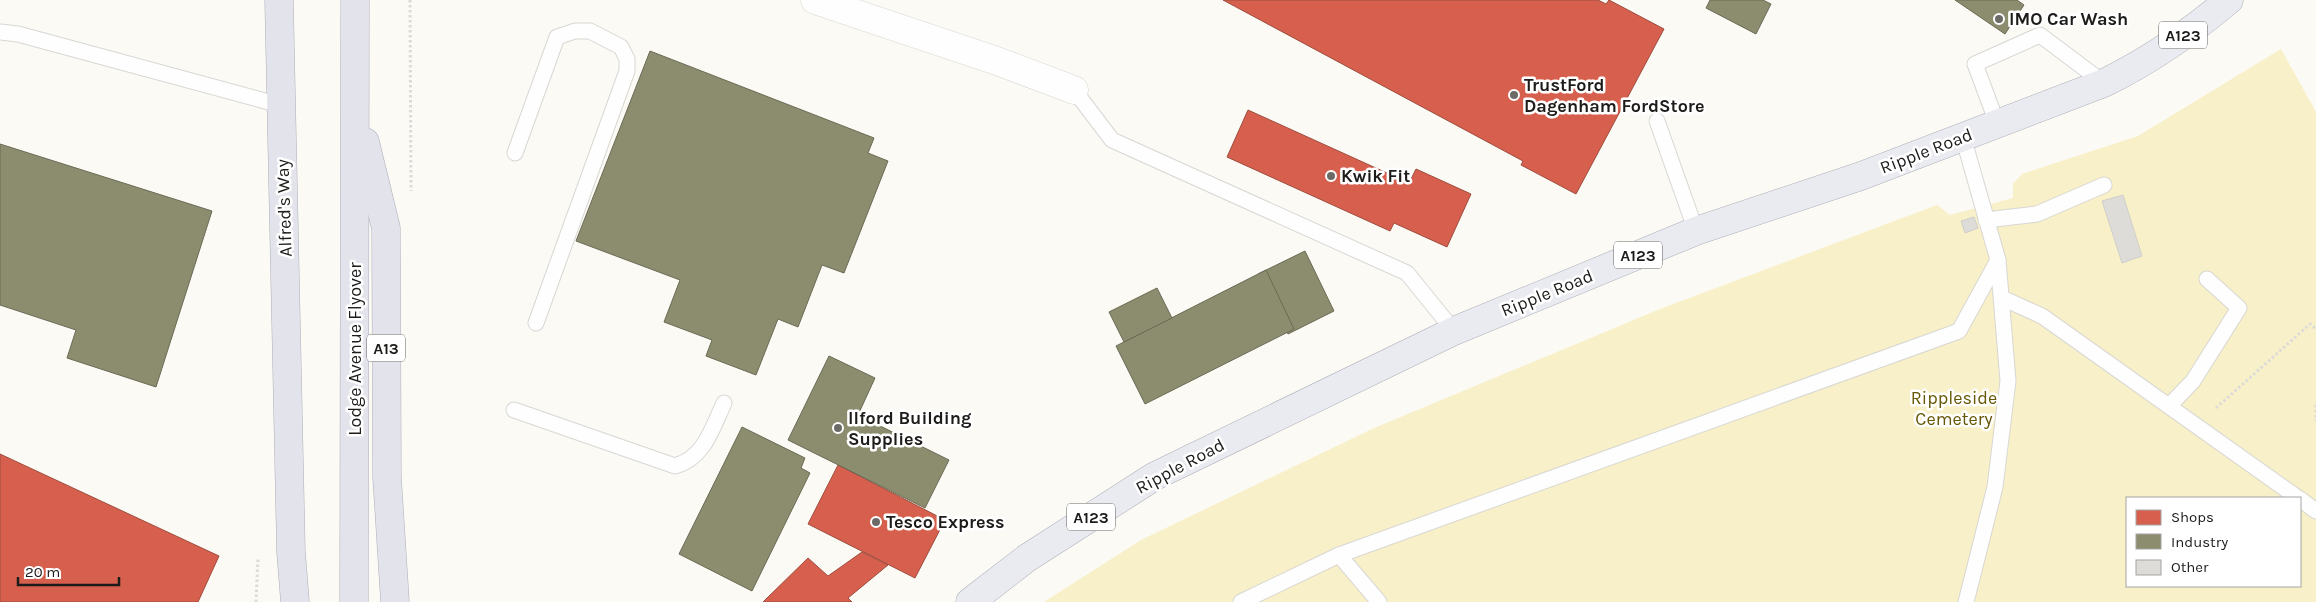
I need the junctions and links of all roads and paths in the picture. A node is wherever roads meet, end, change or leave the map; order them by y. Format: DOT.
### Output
graph roads {
  1 [pos="279,0"];
  2 [pos="355,0"];
  3 [pos="815,0"];
  4 [pos="2229,0"];
  5 [pos="0,32"];
  6 [pos="2104,83"];
  7 [pos="1074,90"];
  8 [pos="354,97"];
  9 [pos="280,105"];
  10 [pos="1657,121"];
  11 [pos="1997,123"];
  12 [pos="1963,137"];
  13 [pos="515,154"];
  14 [pos="2104,185"];
  15 [pos="1986,220"];
  16 [pos="1696,231"];
  17 [pos="1998,260"];
  18 [pos="2208,279"];
  19 [pos="2002,298"];
  20 [pos="536,323"];
  21 [pos="2316,328"];
  22 [pos="1454,331"];
  23 [pos="724,403"];
  24 [pos="2316,405"];
  25 [pos="2169,406"];
  26 [pos="514,410"];
  27 [pos="289,417"];
  28 [pos="2316,421"];
  29 [pos="2196,425"];
  30 [pos="2296,497"];
  31 [pos="2301,500"];
  32 [pos="2316,511"];
  33 [pos="1339,555"];
  34 [pos="279,602"];
  35 [pos="295,602"];
  36 [pos="354,602"];
  37 [pos="395,602"];
  38 [pos="970,602"];
  39 [pos="1241,602"];
  40 [pos="1379,602"];
  41 [pos="1966,602"];
  1 -- 9 [label="highway, Alfred's Way"];
  2 -- 8 [label="highway, A13"];
  3 -- 7 [label="street"];
  4 -- 6 [label="main road, Ripple Road / A123"];
  5 -- 9 [label="lane"];
  6 -- 11 [label="main road, Ripple Road / A123"];
  6 -- 11 [label="lane"];
  7 -- 22 [label="lane"];
  8 -- 36 [label="highway, Lodge Avenue Flyover / A13"];
  8 -- 37 [label="highway, A13"];
  9 -- 27 [label="highway, Alfred's Way"];
  10 -- 16 [label="lane"];
  11 -- 12 [label="main road, Ripple Road / A123"];
  12 -- 15 [label="lane"];
  12 -- 16 [label="main road, Ripple Road / A123"];
  13 -- 20 [label="lane"];
  14 -- 15 [label="lane"];
  15 -- 17 [label="lane"];
  16 -- 22 [label="main road, Ripple Road / A123"];
  17 -- 19 [label="lane"];
  17 -- 33 [label="lane"];
  18 -- 25 [label="lane"];
  19 -- 25 [label="lane"];
  19 -- 41 [label="lane"];
  21 -- 29 [label="path"];
  22 -- 38 [label="main road, Ripple Road / A123"];
  23 -- 26 [label="lane"];
  24 -- 28 [label="path"];
  25 -- 29 [label="lane"];
  27 -- 34 [label="highway"];
  27 -- 35 [label="highway"];
  29 -- 30 [label="lane"];
  31 -- 32 [label="lane"];
  33 -- 39 [label="lane"];
  33 -- 40 [label="lane"];
}
